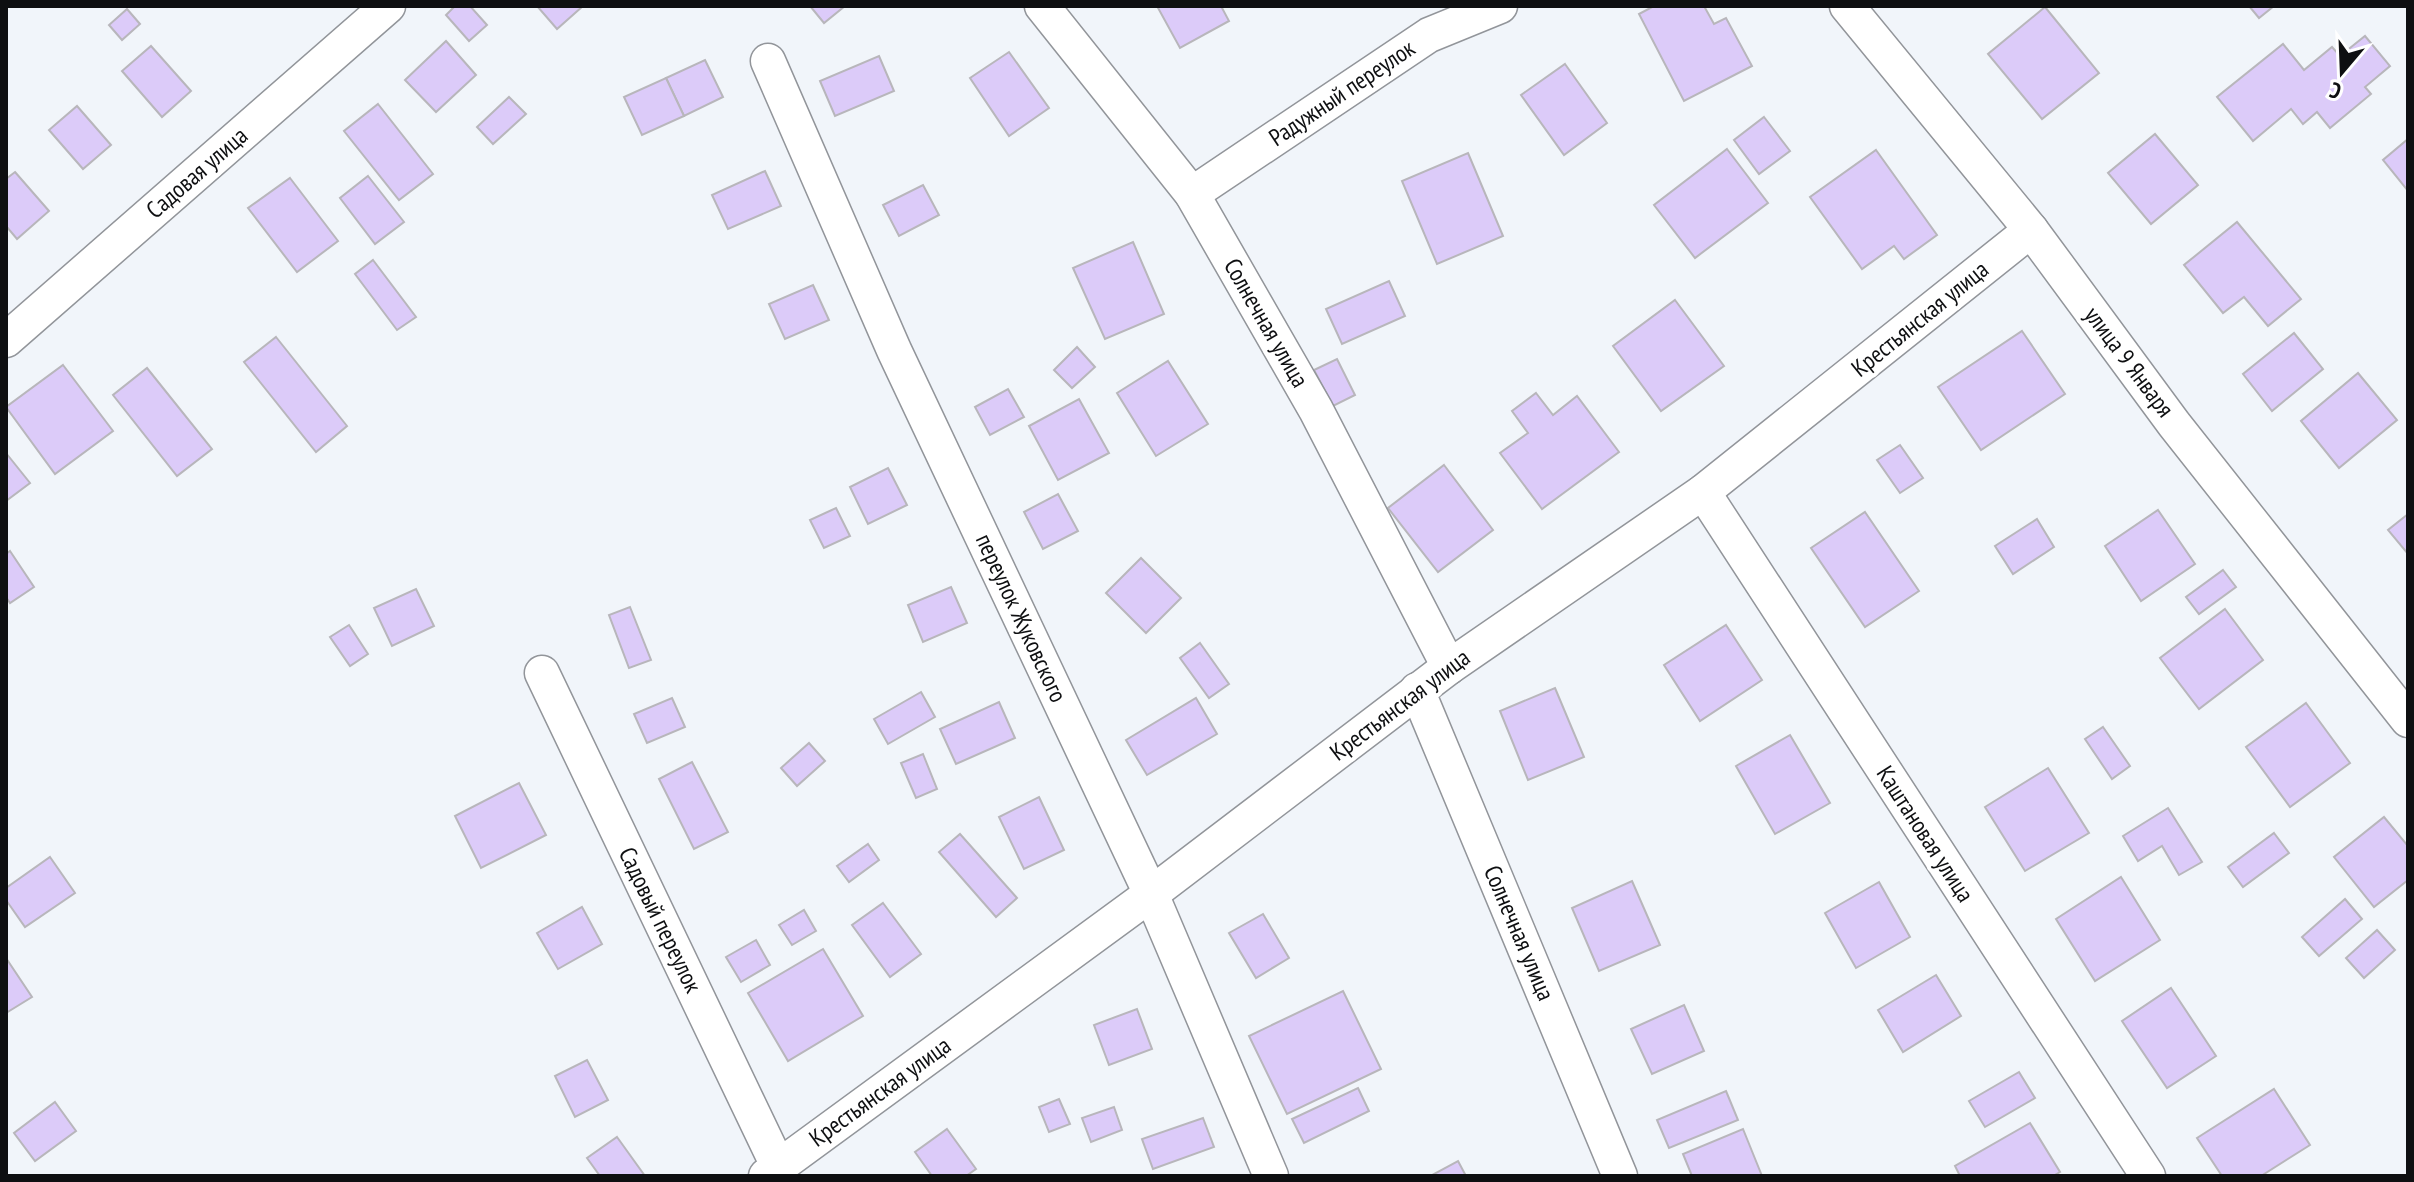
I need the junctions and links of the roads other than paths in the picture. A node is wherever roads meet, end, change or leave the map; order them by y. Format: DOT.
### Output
graph roads {
  1 [pos="388,6"];
  2 [pos="1500,6"];
  3 [pos="1847,6"];
  4 [pos="1052,9"];
  5 [pos="768,61"];
  6 [pos="1192,194"];
  7 [pos="2031,230"];
  8 [pos="6,340"];
  9 [pos="1703,492"];
  10 [pos="1449,667"];
  11 [pos="542,673"];
  12 [pos="1417,690"];
  13 [pos="2408,720"];
  14 [pos="1151,894"];
  15 [pos="772,1171"];
  16 [pos="1271,1176"];
  17 [pos="1620,1176"];
  18 [pos="2148,1176"];
  1 -- 8 [label="street, Садовая улица"];
  2 -- 6 [label="street, Радужный переулок"];
  3 -- 7 [label="street, улица 9 Января"];
  4 -- 6 [label="street, Солнечная улица"];
  5 -- 14 [label="street, переулок Жуковского"];
  6 -- 10 [label="street, Солнечная улица"];
  7 -- 9 [label="street, Крестьянская улица"];
  7 -- 13 [label="street, улица 9 Января"];
  9 -- 10 [label="street, Крестьянская улица"];
  9 -- 18 [label="street, Каштановая улица"];
  10 -- 12 [label="street, Крестьянская улица"];
  11 -- 15 [label="street, Садовый переулок"];
  12 -- 14 [label="street, Крестьянская улица"];
  12 -- 17 [label="street, Солнечная улица"];
  14 -- 15 [label="street, Крестьянская улица"];
  14 -- 16 [label="street, переулок Жуковского"];
}
